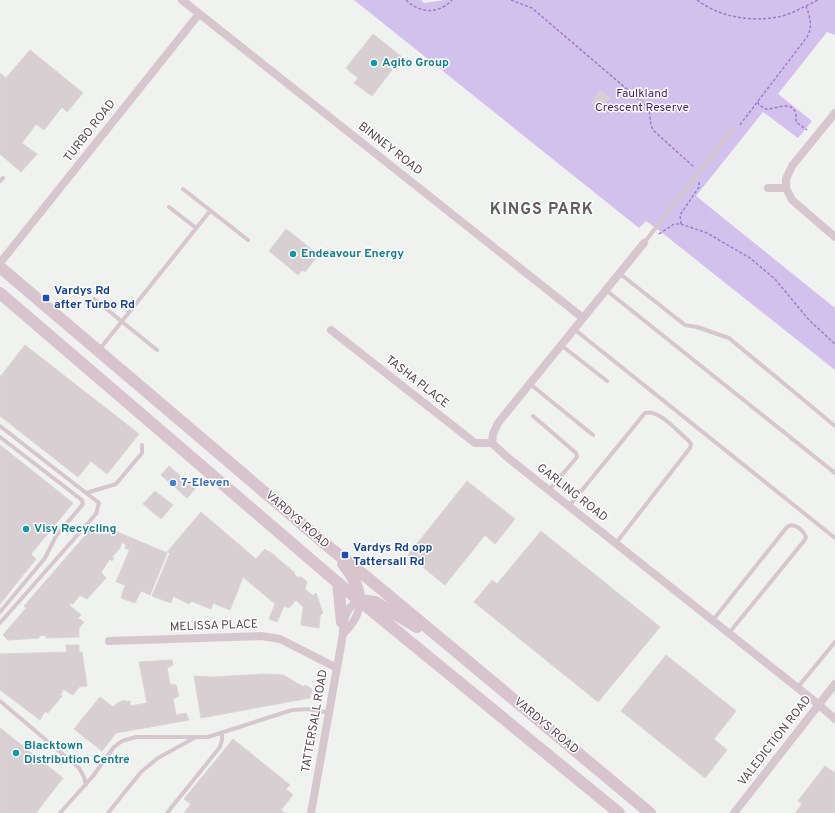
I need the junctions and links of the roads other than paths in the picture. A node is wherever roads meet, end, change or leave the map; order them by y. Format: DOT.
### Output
graph roads {
  1 [pos="182,0"];
  2 [pos="199,14"];
  3 [pos="835,113"];
  4 [pos="734,130"];
  5 [pos="768,188"];
  6 [pos="786,188"];
  7 [pos="183,190"];
  8 [pos="169,207"];
  9 [pos="210,210"];
  10 [pos="196,228"];
  11 [pos="835,237"];
  12 [pos="248,240"];
  13 [pos="644,243"];
  14 [pos="0,264"];
  15 [pos="0,267"];
  16 [pos="619,273"];
  17 [pos="606,290"];
  18 [pos="0,293"];
  19 [pos="94,299"];
  20 [pos="583,318"];
  21 [pos="121,321"];
  22 [pos="574,329"];
  23 [pos="331,330"];
  24 [pos="561,345"];
  25 [pos="98,350"];
  26 [pos="157,350"];
  27 [pos="607,381"];
  28 [pos="529,384"];
  29 [pos="533,416"];
  30 [pos="0,426"];
  31 [pos="835,426"];
  32 [pos="593,435"];
  33 [pos="0,437"];
  34 [pos="492,443"];
  35 [pos="142,445"];
  36 [pos="835,473"];
  37 [pos="549,490"];
  38 [pos="86,493"];
  39 [pos="569,506"];
  40 [pos="835,538"];
  41 [pos="616,543"];
  42 [pos="330,548"];
  43 [pos="338,583"];
  44 [pos="360,600"];
  45 [pos="0,612"];
  46 [pos="713,620"];
  47 [pos="0,623"];
  48 [pos="343,628"];
  49 [pos="730,633"];
  50 [pos="109,641"];
  51 [pos="835,642"];
  52 [pos="450,647"];
  53 [pos="337,668"];
  54 [pos="835,684"];
  55 [pos="798,687"];
  56 [pos="0,701"];
  57 [pos="818,704"];
  58 [pos="330,713"];
  59 [pos="835,719"];
  60 [pos="222,733"];
  61 [pos="197,737"];
  62 [pos="86,785"];
  63 [pos="634,799"];
  64 [pos="60,813"];
  65 [pos="108,813"];
  66 [pos="167,813"];
  67 [pos="311,813"];
  68 [pos="619,813"];
  69 [pos="650,813"];
  70 [pos="656,813"];
  71 [pos="734,813"];
  1 -- 2 [label="street, BINNEY ROAD"];
  2 -- 14 [label="street, TURBO ROAD"];
  2 -- 20 [label="street, BINNEY ROAD"];
  3 -- 6 [label="street"];
  4 -- 13 [label="lane"];
  5 -- 6 [label="street"];
  6 -- 11 [label="street"];
  7 -- 9 [label="lane"];
  8 -- 10 [label="lane"];
  9 -- 10 [label="lane"];
  9 -- 12 [label="lane"];
  10 -- 21 [label="lane"];
  13 -- 16 [label="street"];
  15 -- 25 [label="main road, VARDYS ROAD"];
  16 -- 17 [label="street"];
  16 -- 31 [label="lane"];
  17 -- 20 [label="street"];
  17 -- 36 [label="lane"];
  18 -- 43 [label="main road, VARDYS ROAD"];
  19 -- 21 [label="lane"];
  20 -- 22 [label="street"];
  21 -- 25 [label="lane"];
  21 -- 26 [label="lane"];
  22 -- 24 [label="street"];
  22 -- 40 [label="lane"];
  23 -- 34 [label="street, TASHA PLACE"];
  24 -- 27 [label="lane"];
  24 -- 28 [label="street"];
  25 -- 42 [label="main road, VARDYS ROAD"];
  28 -- 32 [label="lane"];
  28 -- 34 [label="street"];
  29 -- 37 [label="lane"];
  30 -- 38 [label="lane"];
  33 -- 45 [label="lane"];
  34 -- 37 [label="street, GARLING ROAD"];
  35 -- 38 [label="lane"];
  37 -- 39 [label="street, GARLING ROAD"];
  38 -- 47 [label="lane"];
  39 -- 41 [label="street, GARLING ROAD"];
  39 -- 41 [label="lane"];
  41 -- 46 [label="street, GARLING ROAD"];
  42 -- 44 [label="main road"];
  42 -- 52 [label="main road, VARDYS ROAD"];
  43 -- 44 [label="main road, VARDYS ROAD"];
  43 -- 48 [label="main road"];
  44 -- 48 [label="street, TATTERSALL ROAD"];
  44 -- 52 [label="main road"];
  44 -- 68 [label="main road, VARDYS ROAD"];
  46 -- 49 [label="street, GARLING ROAD"];
  46 -- 49 [label="lane"];
  48 -- 53 [label="street, TATTERSALL ROAD"];
  49 -- 55 [label="street, GARLING ROAD"];
  50 -- 53 [label="street, MELISSA PLACE"];
  51 -- 55 [label="lane"];
  52 -- 63 [label="main road, VARDYS ROAD"];
  53 -- 58 [label="street, TATTERSALL ROAD"];
  54 -- 57 [label="street, VALEDICTION ROAD"];
  55 -- 57 [label="street, GARLING ROAD"];
  56 -- 62 [label="lane"];
  57 -- 59 [label="street, GARLING ROAD"];
  57 -- 71 [label="street, VALEDICTION ROAD"];
  58 -- 60 [label="lane"];
  58 -- 67 [label="street, TATTERSALL ROAD"];
  60 -- 61 [label="lane"];
  60 -- 66 [label="lane"];
  61 -- 62 [label="lane"];
  61 -- 65 [label="lane"];
  62 -- 64 [label="lane"];
  63 -- 69 [label="main road, VARDYS ROAD"];
  63 -- 70 [label="main road, VARDYS ROAD"];
}
